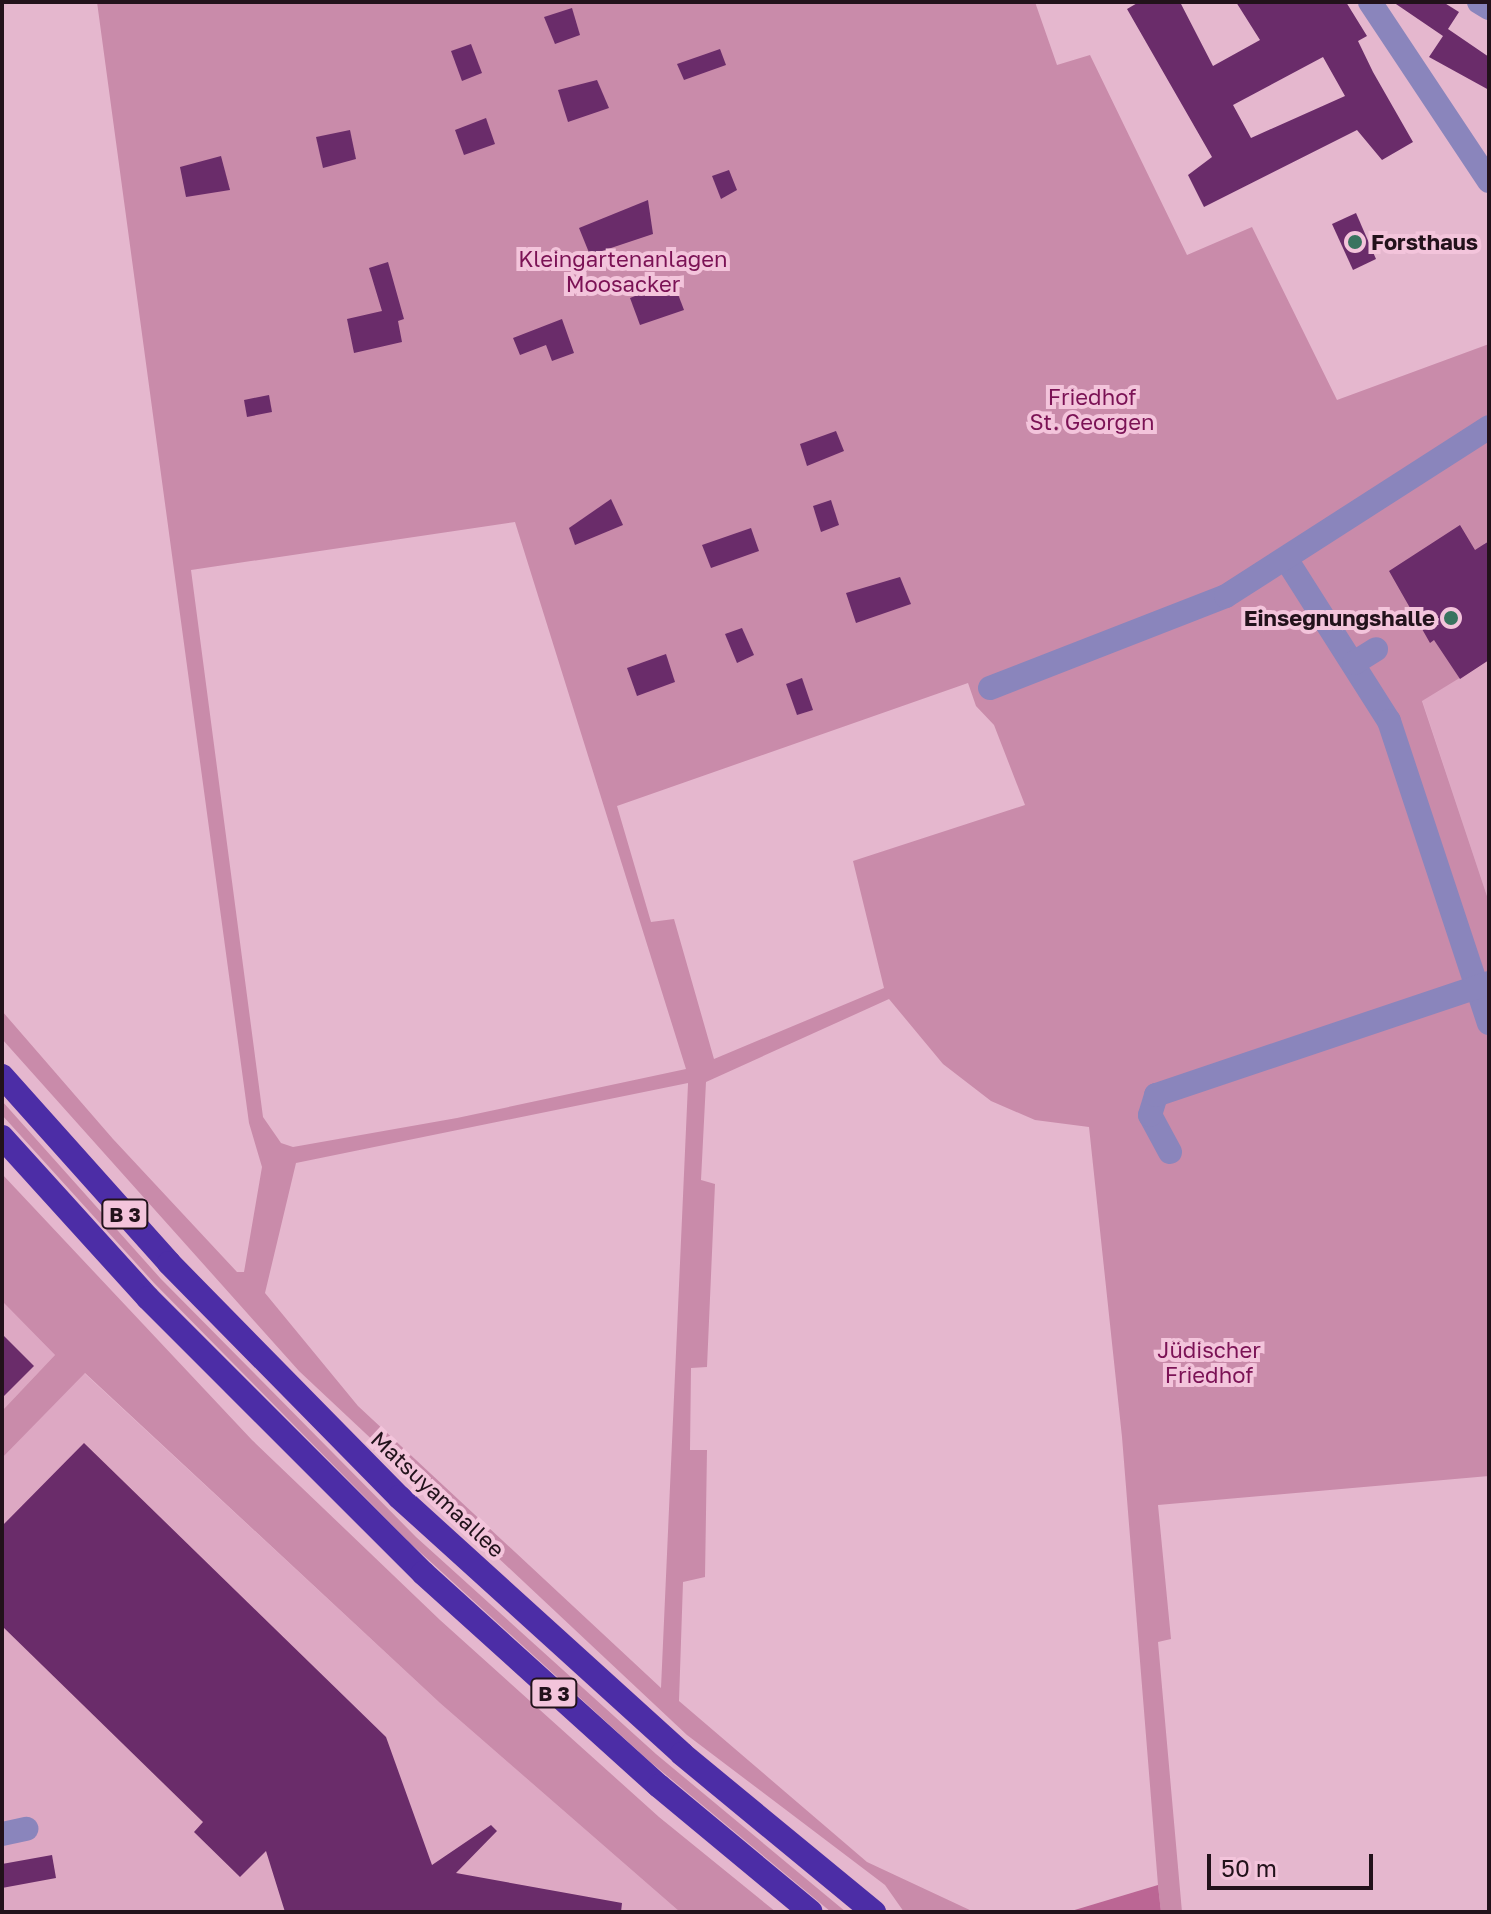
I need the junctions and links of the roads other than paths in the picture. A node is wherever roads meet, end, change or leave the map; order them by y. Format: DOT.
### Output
graph roads {
  1 [pos="1370,2"];
  2 [pos="1479,2"];
  3 [pos="1489,8"];
  4 [pos="1489,181"];
  5 [pos="1489,427"];
  6 [pos="1288,562"];
  7 [pos="1376,649"];
  8 [pos="1354,663"];
  9 [pos="990,688"];
  10 [pos="1483,985"];
  11 [pos="1489,1023"];
  12 [pos="2,1076"];
  13 [pos="2,1137"];
  14 [pos="1170,1152"];
  15 [pos="811,1912"];
  16 [pos="874,1912"];
  1 -- 4 [label="street"];
  2 -- 3 [label="street"];
  5 -- 6 [label="street"];
  6 -- 8 [label="street"];
  6 -- 9 [label="street"];
  7 -- 8 [label="street"];
  8 -- 10 [label="street"];
  10 -- 11 [label="street"];
  10 -- 14 [label="street"];
  12 -- 16 [label="highway, Matsuyamaallee / B 3"];
  13 -- 15 [label="highway, B 3"];
}
